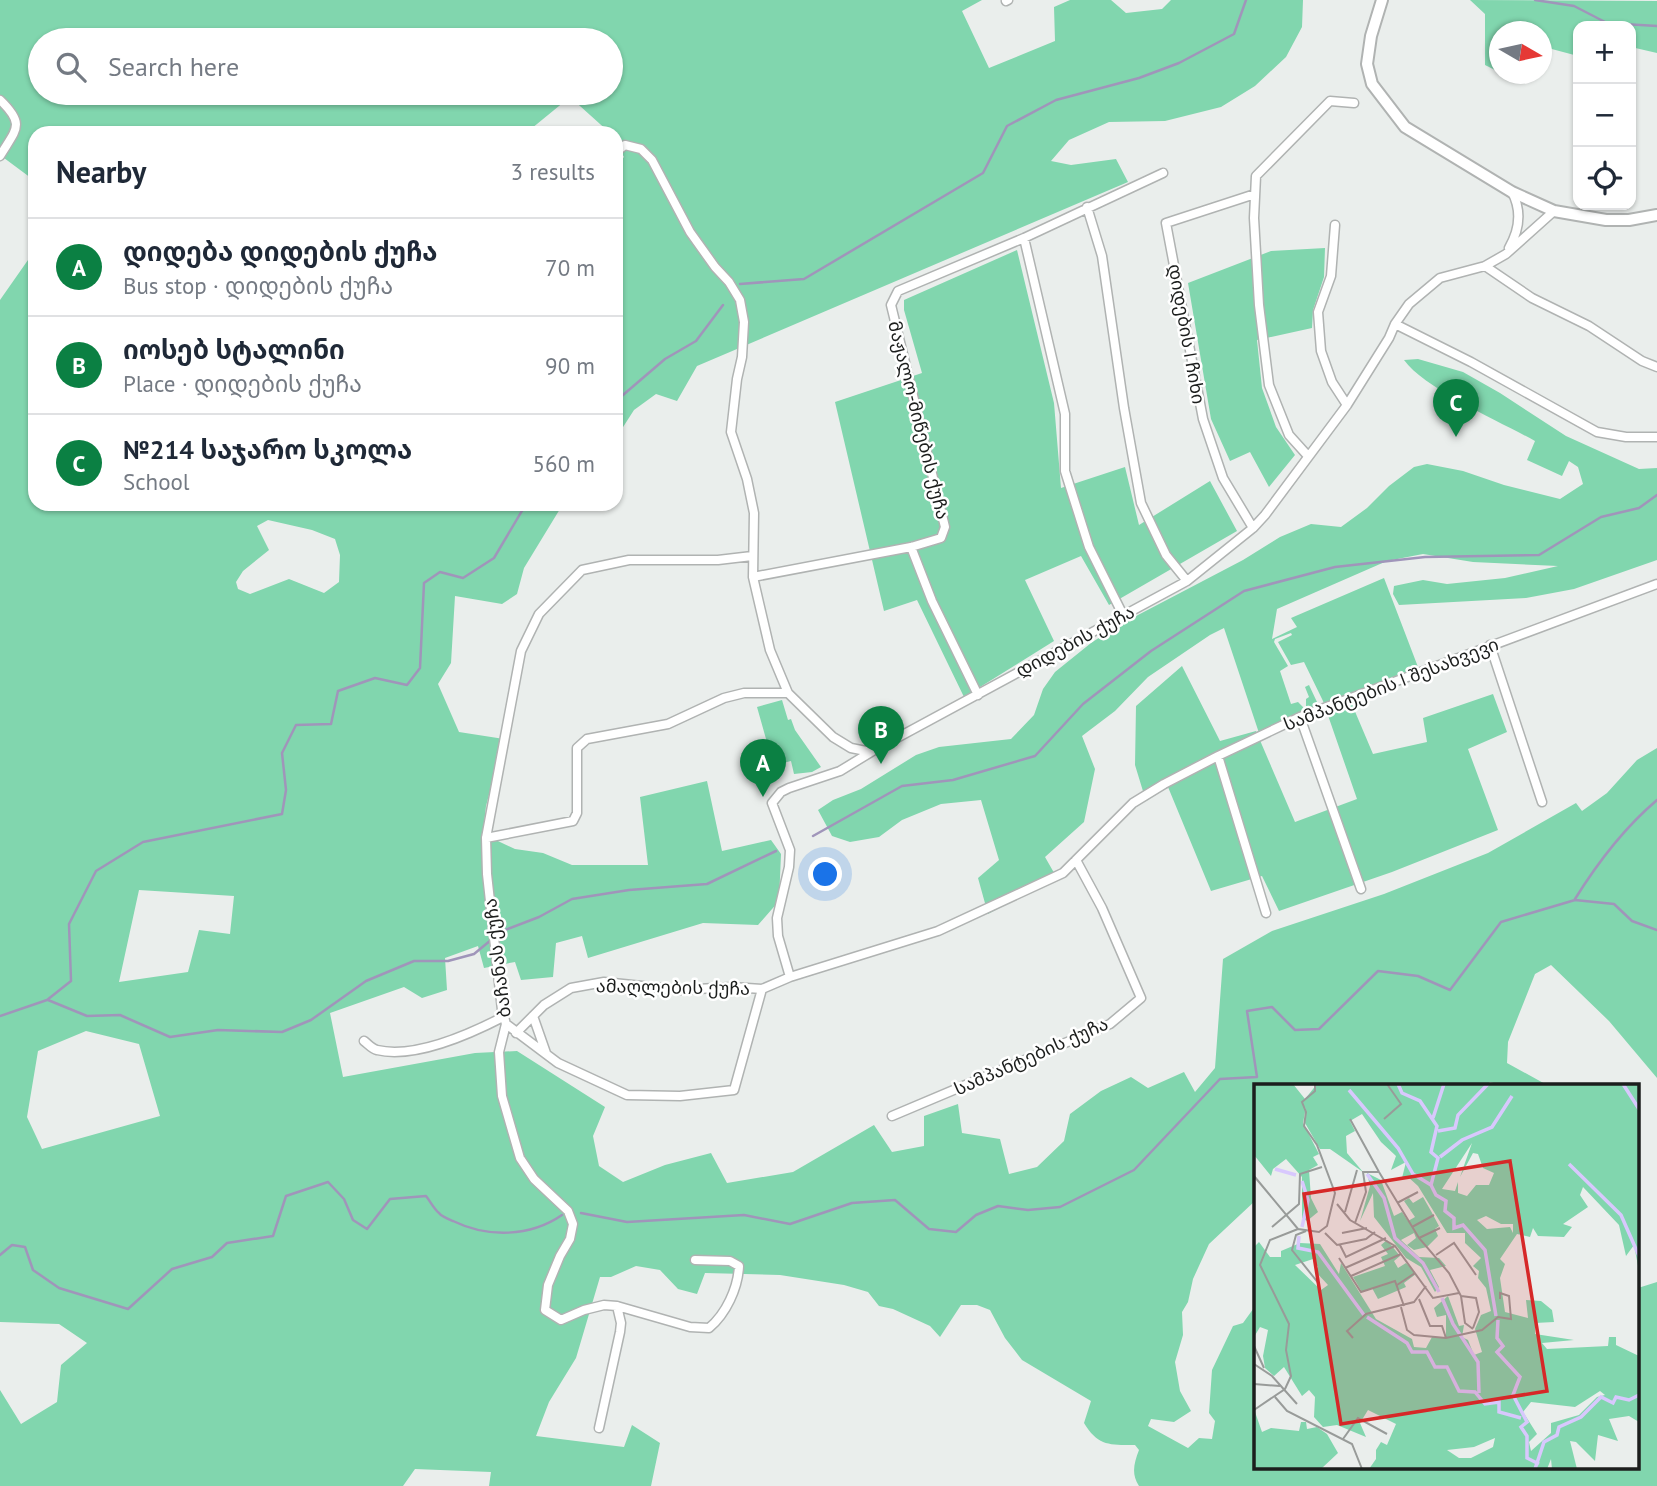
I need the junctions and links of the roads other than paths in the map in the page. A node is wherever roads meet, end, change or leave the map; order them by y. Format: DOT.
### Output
graph roads {
  1 [pos="1382,0"];
  2 [pos="0,100"];
  3 [pos="1354,103"];
  4 [pos="623,147"];
  5 [pos="0,156"];
  6 [pos="1163,173"];
  7 [pos="1513,192"];
  8 [pos="1255,194"];
  9 [pos="1087,207"];
  10 [pos="1555,211"];
  11 [pos="1657,215"];
  12 [pos="1335,225"];
  13 [pos="1024,238"];
  14 [pos="1506,254"];
  15 [pos="1485,266"];
  16 [pos="1395,324"];
  17 [pos="1657,367"];
  18 [pos="1347,405"];
  19 [pos="1657,437"];
  20 [pos="1308,456"];
  21 [pos="1253,528"];
  22 [pos="911,547"];
  23 [pos="752,556"];
  24 [pos="753,577"];
  25 [pos="1187,582"];
  26 [pos="1657,584"];
  27 [pos="1123,615"];
  28 [pos="1490,645"];
  29 [pos="788,693"];
  30 [pos="978,695"];
  31 [pos="1300,717"];
  32 [pos="871,752"];
  33 [pos="1218,756"];
  34 [pos="1542,802"];
  35 [pos="486,838"];
  36 [pos="1076,860"];
  37 [pos="1361,889"];
  38 [pos="1266,913"];
  39 [pos="790,977"];
  40 [pos="762,989"];
  41 [pos="533,1016"];
  42 [pos="504,1020"];
  43 [pos="516,1033"];
  44 [pos="364,1041"];
  45 [pos="546,1054"];
  46 [pos="892,1116"];
  47 [pos="695,1260"];
  48 [pos="617,1306"];
  49 [pos="599,1428"];
  1 -- 7 [label="street"];
  2 -- 5 [label="street"];
  3 -- 8 [label="street"];
  4 -- 23 [label="street"];
  6 -- 9 [label="street, მაჟალო-მიწების ქუჩა"];
  7 -- 10 [label="street"];
  7 -- 14 [label="street"];
  8 -- 20 [label="street"];
  8 -- 21 [label="street, დიდების I ჩიხი"];
  9 -- 13 [label="street, მაჟალო-მიწების ქუჩა"];
  9 -- 25 [label="street"];
  10 -- 11 [label="street"];
  10 -- 14 [label="street, დიდების ქუჩა"];
  12 -- 18 [label="street"];
  13 -- 22 [label="street, მაჟალო-მიწების ქუჩა"];
  13 -- 27 [label="street"];
  14 -- 15 [label="street, დიდების ქუჩა"];
  15 -- 16 [label="street, დიდების ქუჩა"];
  15 -- 17 [label="street"];
  16 -- 18 [label="street, დიდების ქუჩა"];
  16 -- 19 [label="street"];
  18 -- 20 [label="street, დიდების ქუჩა"];
  20 -- 21 [label="street, დიდების ქუჩა"];
  21 -- 25 [label="street, დიდების ქუჩა"];
  22 -- 24 [label="street, მაჟალო-მიწების ქუჩა"];
  22 -- 30 [label="street"];
  23 -- 24 [label="street"];
  23 -- 35 [label="street, ბაჩანას ქუჩა"];
  24 -- 29 [label="street"];
  25 -- 27 [label="street, დიდების ქუჩა"];
  26 -- 28 [label="street, სამპანტების I შესახვევი"];
  27 -- 30 [label="street, დიდების ქუჩა"];
  28 -- 31 [label="street, სამპანტების I შესახვევი"];
  28 -- 34 [label="street"];
  29 -- 32 [label="street"];
  29 -- 35 [label="street"];
  30 -- 32 [label="street, დიდების ქუჩა"];
  31 -- 33 [label="street, სამპანტების I შესახვევი"];
  31 -- 37 [label="street"];
  32 -- 39 [label="street, დიდების ქუჩა"];
  33 -- 36 [label="street, სამპანტების I შესახვევი"];
  33 -- 38 [label="street"];
  35 -- 42 [label="street, ბაჩანას ქუჩა"];
  36 -- 39 [label="street"];
  36 -- 46 [label="street, სამპანტების ქუჩა"];
  39 -- 40 [label="street"];
  40 -- 41 [label="street, ამაღლების ქუჩა"];
  40 -- 45 [label="street"];
  41 -- 43 [label="street, ამაღლების ქუჩა"];
  41 -- 45 [label="street"];
  42 -- 43 [label="street"];
  42 -- 44 [label="street"];
  42 -- 48 [label="street, ბაჩანას ქუჩა"];
  43 -- 45 [label="street"];
  47 -- 48 [label="street, ბაჩანას ქუჩა"];
  48 -- 49 [label="street"];
}
